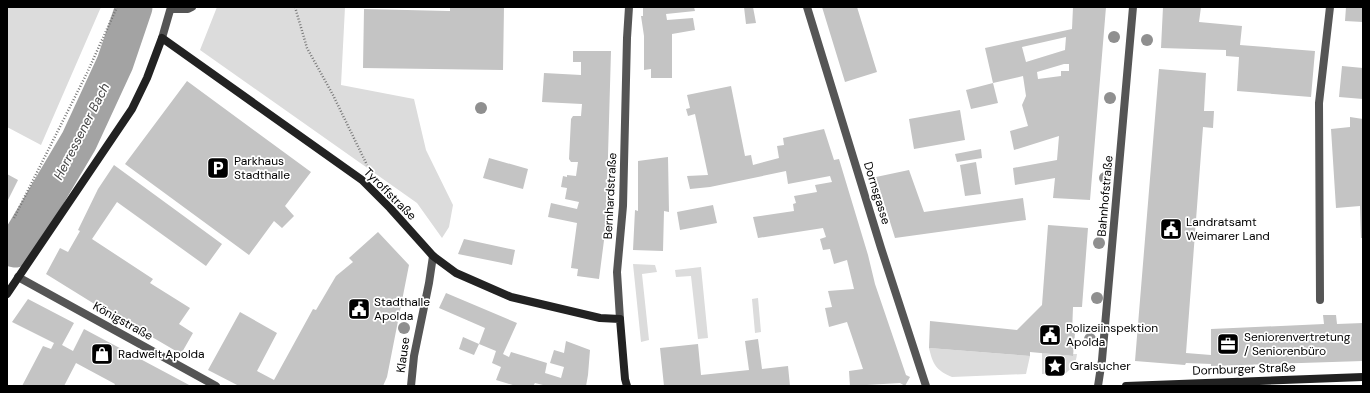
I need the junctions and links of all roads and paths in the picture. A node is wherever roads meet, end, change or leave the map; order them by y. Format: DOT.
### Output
graph roads {
  1 [pos="117,7"];
  2 [pos="192,7"];
  3 [pos="295,7"];
  4 [pos="630,7"];
  5 [pos="807,7"];
  6 [pos="1134,7"];
  7 [pos="1330,7"];
  8 [pos="171,8"];
  9 [pos="162,38"];
  10 [pos="362,180"];
  11 [pos="14,218"];
  12 [pos="433,256"];
  13 [pos="18,277"];
  14 [pos="7,294"];
  15 [pos="1320,300"];
  16 [pos="620,319"];
  17 [pos="1363,377"];
  18 [pos="216,386"];
  19 [pos="411,386"];
  20 [pos="627,386"];
  21 [pos="926,386"];
  22 [pos="1098,386"];
  23 [pos="1126,386"];
  1 -- 11 [label="path"];
  2 -- 8 [label="street"];
  3 -- 10 [label="path"];
  4 -- 16 [label="street, Bernhardstraße"];
  5 -- 21 [label="street, Dornsgasse"];
  6 -- 22 [label="street, Bahnhofstraße"];
  7 -- 15 [label="street"];
  8 -- 9 [label="street"];
  9 -- 10 [label="street, Tyroffstraße"];
  9 -- 13 [label="street"];
  10 -- 12 [label="street, Tyroffstraße"];
  12 -- 16 [label="street, Tyroffstraße"];
  12 -- 19 [label="street, Klause"];
  13 -- 14 [label="street"];
  13 -- 18 [label="street, Königstraße"];
  16 -- 20 [label="street, Bernhardstraße"];
  17 -- 23 [label="street, Dornburger Straße"];
}
